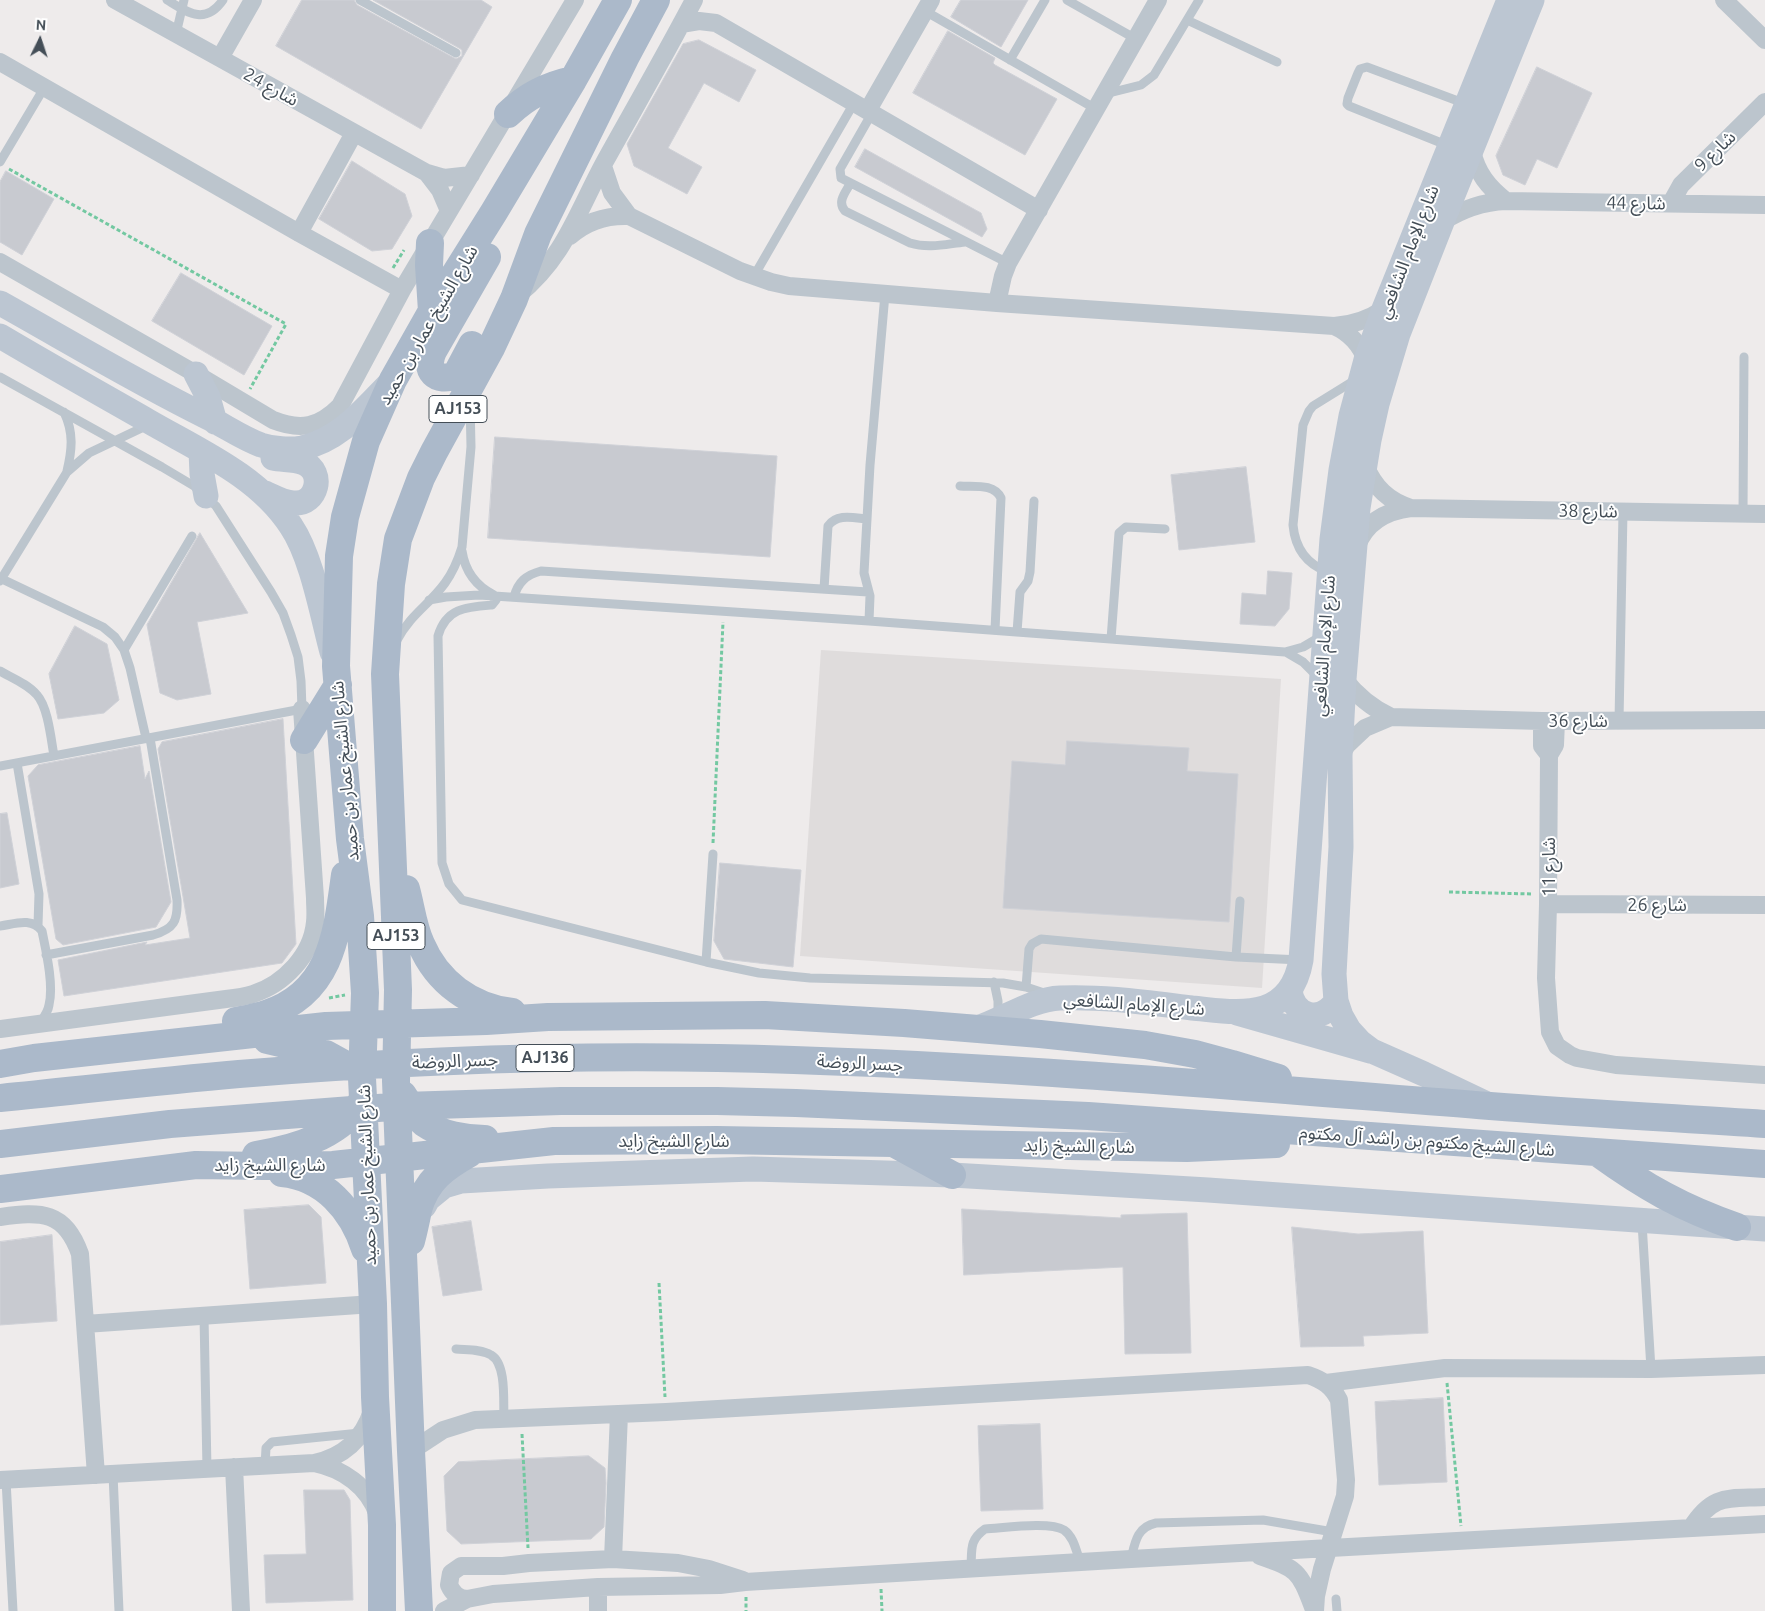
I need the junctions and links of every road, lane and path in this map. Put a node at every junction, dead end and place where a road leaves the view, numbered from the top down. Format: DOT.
graph roads {
  1 [pos="115,0"];
  2 [pos="167,0"];
  3 [pos="223,0"];
  4 [pos="253,0"];
  5 [pos="360,0"];
  6 [pos="574,0"];
  7 [pos="618,0"];
  8 [pos="656,0"];
  9 [pos="694,0"];
  10 [pos="704,0"];
  11 [pos="1045,0"];
  12 [pos="1067,0"];
  13 [pos="1158,0"];
  14 [pos="1199,0"];
  15 [pos="1509,0"];
  16 [pos="1532,0"];
  17 [pos="1724,0"];
  18 [pos="183,4"];
  19 [pos="928,5"];
  20 [pos="1187,20"];
  21 [pos="716,23"];
  22 [pos="681,24"];
  23 [pos="176,34"];
  24 [pos="1136,39"];
  25 [pos="1765,40"];
  26 [pos="456,53"];
  27 [pos="220,58"];
  28 [pos="1010,60"];
  29 [pos="0,62"];
  30 [pos="1278,62"];
  31 [pos="572,80"];
  32 [pos="44,88"];
  33 [pos="1105,94"];
  34 [pos="1765,102"];
  35 [pos="1467,104"];
  36 [pos="865,109"];
  37 [pos="1096,109"];
  38 [pos="508,114"];
  39 [pos="354,133"];
  40 [pos="1461,148"];
  41 [pos="0,162"];
  42 [pos="603,166"];
  43 [pos="9,168"];
  44 [pos="427,173"];
  45 [pos="471,175"];
  46 [pos="850,184"];
  47 [pos="1506,201"];
  48 [pos="1671,203"];
  49 [pos="1765,205"];
  50 [pos="449,210"];
  51 [pos="1039,210"];
  52 [pos="494,212"];
  53 [pos="629,216"];
  54 [pos="1442,222"];
  55 [pos="299,233"];
  56 [pos="538,234"];
  57 [pos="966,242"];
  58 [pos="430,243"];
  59 [pos="563,244"];
  60 [pos="0,262"];
  61 [pos="1008,263"];
  62 [pos="754,276"];
  63 [pos="402,290"];
  64 [pos="885,294"];
  65 [pos="514,299"];
  66 [pos="0,302"];
  67 [pos="996,303"];
  68 [pos="1384,309"];
  69 [pos="432,311"];
  70 [pos="1334,326"];
  71 [pos="0,336"];
  72 [pos="1744,357"];
  73 [pos="1364,368"];
  74 [pos="196,374"];
  75 [pos="0,377"];
  76 [pos="393,380"];
  77 [pos="469,389"];
  78 [pos="171,400"];
  79 [pos="244,402"];
  80 [pos="64,412"];
  81 [pos="215,422"];
  82 [pos="152,423"];
  83 [pos="115,440"];
  84 [pos="201,451"];
  85 [pos="1365,465"];
  86 [pos="67,472"];
  87 [pos="960,486"];
  88 [pos="260,491"];
  89 [pos="206,496"];
  90 [pos="1034,501"];
  91 [pos="1411,508"];
  92 [pos="1623,512"];
  93 [pos="1743,514"];
  94 [pos="1765,514"];
  95 [pos="867,519"];
  96 [pos="1166,529"];
  97 [pos="192,536"];
  98 [pos="462,547"];
  99 [pos="1354,552"];
  100 [pos="1329,573"];
  101 [pos="0,579"];
  102 [pos="824,589"];
  103 [pos="868,592"];
  104 [pos="496,596"];
  105 [pos="514,597"];
  106 [pos="429,600"];
  107 [pos="724,611"];
  108 [pos="869,621"];
  109 [pos="995,630"];
  110 [pos="1016,632"];
  111 [pos="1325,633"];
  112 [pos="1112,639"];
  113 [pos="124,650"];
  114 [pos="1285,652"];
  115 [pos="0,671"];
  116 [pos="385,674"];
  117 [pos="337,676"];
  118 [pos="1333,681"];
  119 [pos="302,709"];
  120 [pos="1391,717"];
  121 [pos="1765,720"];
  122 [pos="1549,721"];
  123 [pos="1619,721"];
  124 [pos="148,738"];
  125 [pos="304,740"];
  126 [pos="54,756"];
  127 [pos="1340,756"];
  128 [pos="17,763"];
  129 [pos="0,766"];
  130 [pos="350,839"];
  131 [pos="392,849"];
  132 [pos="713,854"];
  133 [pos="1449,892"];
  134 [pos="1548,899"];
  135 [pos="1240,901"];
  136 [pos="1765,905"];
  137 [pos="38,925"];
  138 [pos="0,926"];
  139 [pos="46,955"];
  140 [pos="1236,957"];
  141 [pos="1301,960"];
  142 [pos="706,962"];
  143 [pos="994,982"];
  144 [pos="1026,987"];
  145 [pos="1290,991"];
  146 [pos="1058,998"];
  147 [pos="1336,1001"];
  148 [pos="1232,1012"];
  149 [pos="548,1017"];
  150 [pos="486,1021"];
  151 [pos="40,1022"];
  152 [pos="986,1025"];
  153 [pos="0,1029"];
  154 [pos="383,1034"];
  155 [pos="236,1037"];
  156 [pos="426,1040"];
  157 [pos="140,1046"];
  158 [pos="1372,1052"];
  159 [pos="326,1054"];
  160 [pos="0,1064"];
  161 [pos="1765,1075"];
  162 [pos="365,1087"];
  163 [pos="400,1088"];
  164 [pos="1314,1091"];
  165 [pos="0,1098"];
  166 [pos="1492,1106"];
  167 [pos="1765,1124"];
  168 [pos="397,1127"];
  169 [pos="330,1131"];
  170 [pos="1350,1136"];
  171 [pos="554,1141"];
  172 [pos="0,1144"];
  173 [pos="893,1144"];
  174 [pos="477,1149"];
  175 [pos="1598,1153"];
  176 [pos="398,1158"];
  177 [pos="366,1160"];
  178 [pos="1765,1164"];
  179 [pos="196,1165"];
  180 [pos="128,1174"];
  181 [pos="952,1175"];
  182 [pos="0,1189"];
  183 [pos="0,1217"];
  184 [pos="1642,1220"];
  185 [pos="1737,1227"];
  186 [pos="414,1229"];
  187 [pos="1765,1229"];
  188 [pos="404,1261"];
  189 [pos="370,1265"];
  190 [pos="659,1283"];
  191 [pos="373,1304"];
  192 [pos="204,1316"];
  193 [pos="85,1324"];
  194 [pos="456,1349"];
  195 [pos="1765,1365"];
  196 [pos="1445,1368"];
  197 [pos="1651,1369"];
  198 [pos="1326,1383"];
  199 [pos="374,1397"];
  200 [pos="666,1412"];
  201 [pos="619,1414"];
  202 [pos="513,1419"];
  203 [pos="363,1432"];
  204 [pos="411,1451"];
  205 [pos="314,1463"];
  206 [pos="265,1466"];
  207 [pos="234,1467"];
  208 [pos="207,1469"];
  209 [pos="104,1474"];
  210 [pos="3,1480"];
  211 [pos="1765,1497"];
  212 [pos="1765,1524"];
  213 [pos="382,1525"];
  214 [pos="1690,1528"];
  215 [pos="1330,1540"];
  216 [pos="1463,1541"];
  217 [pos="1250,1552"];
  218 [pos="1131,1558"];
  219 [pos="613,1559"];
  220 [pos="1080,1562"];
  221 [pos="529,1564"];
  222 [pos="971,1568"];
  223 [pos="745,1582"];
  224 [pos="598,1588"];
  225 [pos="467,1599"];
  226 [pos="1336,1599"];
  227 [pos="13,1611"];
  228 [pos="119,1611"];
  229 [pos="241,1611"];
  230 [pos="382,1611"];
  231 [pos="419,1611"];
  232 [pos="444,1611"];
  233 [pos="598,1611"];
  234 [pos="1314,1611"];
  235 [pos="1337,1611"];
  1 -- 23 [label="street, شارع 24"];
  2 -- 18 [label="lane"];
  3 -- 18 [label="lane"];
  4 -- 27 [label="street"];
  5 -- 26 [label="lane"];
  6 -- 38 [label="street"];
  7 -- 31 [label="main road, شارع الشيخ عمار بن حميد / AJ153"];
  8 -- 56 [label="main road, شارع الشيخ عمار بن حميد / AJ153"];
  9 -- 22 [label="street"];
  10 -- 21 [label="street"];
  11 -- 28 [label="lane"];
  12 -- 24 [label="lane"];
  13 -- 24 [label="street"];
  14 -- 20 [label="lane"];
  15 -- 35 [label="street, شارع الإمام الشافعي"];
  16 -- 40 [label="street, شارع الإمام الشافعي"];
  17 -- 25 [label="street"];
  18 -- 23 [label="lane"];
  19 -- 28 [label="lane"];
  19 -- 36 [label="street"];
  20 -- 30 [label="lane"];
  20 -- 33 [label="lane"];
  21 -- 22 [label="street"];
  21 -- 36 [label="street"];
  22 -- 42 [label="street"];
  23 -- 27 [label="street, شارع 24"];
  24 -- 33 [label="street"];
  27 -- 39 [label="street, شارع 24"];
  28 -- 37 [label="lane"];
  29 -- 32 [label="street"];
  31 -- 38 [label="main road"];
  31 -- 52 [label="main road, شارع الشيخ عمار بن حميد / AJ153"];
  32 -- 41 [label="lane"];
  32 -- 55 [label="street"];
  33 -- 37 [label="street"];
  34 -- 48 [label="street, شارع 9"];
  35 -- 40 [label="street, شارع الإمام الشافعي"];
  35 -- 40 [label="lane"];
  36 -- 46 [label="lane"];
  36 -- 51 [label="street"];
  36 -- 62 [label="lane"];
  37 -- 51 [label="street"];
  38 -- 45 [label="street"];
  39 -- 44 [label="street, شارع 24"];
  39 -- 55 [label="street"];
  40 -- 47 [label="street"];
  40 -- 54 [label="street, شارع الإمام الشافعي"];
  40 -- 68 [label="street, شارع الإمام الشافعي"];
  42 -- 53 [label="street"];
  42 -- 59 [label="street"];
  43 -- 79 [label="path"];
  44 -- 45 [label="street, شارع 24"];
  44 -- 50 [label="street, شارع 24"];
  45 -- 50 [label="street"];
  46 -- 57 [label="lane"];
  46 -- 57 [label="lane"];
  47 -- 48 [label="street, شارع 44"];
  47 -- 54 [label="street, شارع 44"];
  48 -- 49 [label="street, شارع 44"];
  50 -- 58 [label="street"];
  51 -- 61 [label="street"];
  52 -- 56 [label="main road"];
  52 -- 69 [label="main road, شارع الشيخ عمار بن حميد / AJ153"];
  53 -- 59 [label="street"];
  53 -- 62 [label="street"];
  54 -- 85 [label="street, شارع الإمام الشافعي"];
  55 -- 63 [label="street"];
  56 -- 65 [label="main road, شارع الشيخ عمار بن حميد / AJ153"];
  57 -- 61 [label="lane"];
  58 -- 63 [label="street"];
  58 -- 69 [label="main road"];
  59 -- 65 [label="street"];
  60 -- 74 [label="street"];
  61 -- 67 [label="street"];
  62 -- 64 [label="street"];
  63 -- 79 [label="street"];
  64 -- 67 [label="street"];
  64 -- 95 [label="lane"];
  65 -- 77 [label="main road, شارع الشيخ عمار بن حميد / AJ153"];
  66 -- 78 [label="street"];
  67 -- 70 [label="street"];
  68 -- 70 [label="street"];
  68 -- 73 [label="street, شارع الإمام الشافعي"];
  69 -- 76 [label="main road, شارع الشيخ عمار بن حميد / AJ153"];
  70 -- 73 [label="street"];
  71 -- 82 [label="street"];
  72 -- 93 [label="lane"];
  73 -- 100 [label="street, شارع الإمام الشافعي"];
  73 -- 100 [label="lane"];
  74 -- 79 [label="street"];
  74 -- 81 [label="street"];
  75 -- 80 [label="lane"];
  76 -- 81 [label="street"];
  76 -- 117 [label="main road, شارع الشيخ عمار بن حميد / AJ153"];
  77 -- 98 [label="lane"];
  77 -- 116 [label="main road, شارع الشيخ عمار بن حميد / AJ153"];
  78 -- 81 [label="street"];
  78 -- 88 [label="street"];
  80 -- 83 [label="lane"];
  80 -- 86 [label="lane"];
  82 -- 83 [label="lane"];
  82 -- 84 [label="street"];
  83 -- 86 [label="lane"];
  83 -- 89 [label="lane"];
  84 -- 88 [label="street"];
  84 -- 89 [label="street"];
  85 -- 91 [label="street, شارع 38"];
  85 -- 99 [label="street, شارع الإمام الشافعي"];
  86 -- 101 [label="lane"];
  87 -- 109 [label="lane"];
  88 -- 117 [label="street"];
  89 -- 119 [label="lane"];
  90 -- 110 [label="lane"];
  91 -- 92 [label="street, شارع 38"];
  91 -- 99 [label="street, شارع 38"];
  92 -- 93 [label="street, شارع 38"];
  92 -- 123 [label="lane"];
  93 -- 94 [label="street, شارع 38"];
  95 -- 102 [label="lane"];
  95 -- 103 [label="lane"];
  96 -- 112 [label="lane"];
  97 -- 113 [label="lane"];
  98 -- 104 [label="lane"];
  98 -- 106 [label="lane"];
  99 -- 118 [label="street, شارع الإمام الشافعي"];
  100 -- 111 [label="street, شارع الإمام الشافعي"];
  101 -- 113 [label="lane"];
  102 -- 103 [label="lane"];
  102 -- 105 [label="lane"];
  103 -- 108 [label="lane"];
  104 -- 105 [label="lane"];
  104 -- 106 [label="lane"];
  104 -- 142 [label="lane"];
  105 -- 107 [label="lane"];
  106 -- 116 [label="lane"];
  107 -- 108 [label="lane"];
  107 -- 132 [label="path"];
  108 -- 109 [label="lane"];
  109 -- 110 [label="lane"];
  110 -- 112 [label="lane"];
  111 -- 114 [label="lane"];
  111 -- 118 [label="street, شارع الإمام الشافعي"];
  112 -- 114 [label="lane"];
  113 -- 124 [label="lane"];
  114 -- 118 [label="lane"];
  115 -- 126 [label="lane"];
  116 -- 131 [label="main road, شارع الشيخ عمار بن حميد / AJ153"];
  117 -- 125 [label="main road"];
  117 -- 130 [label="main road, شارع الشيخ عمار بن حميد / AJ153"];
  118 -- 120 [label="street, شارع 36"];
  118 -- 127 [label="street, شارع الإمام الشافعي"];
  118 -- 141 [label="street, شارع الإمام الشافعي"];
  119 -- 124 [label="lane"];
  119 -- 125 [label="street"];
  120 -- 122 [label="street, شارع 36"];
  120 -- 127 [label="street, شارع 36"];
  121 -- 123 [label="street, شارع 36"];
  122 -- 123 [label="street, شارع 36"];
  122 -- 134 [label="street, شارع 11"];
  124 -- 126 [label="lane"];
  124 -- 139 [label="lane"];
  125 -- 151 [label="street"];
  126 -- 128 [label="lane"];
  127 -- 147 [label="street, شارع الإمام الشافعي"];
  128 -- 129 [label="lane"];
  128 -- 137 [label="lane"];
  130 -- 154 [label="main road, شارع الشيخ عمار بن حميد / AJ153"];
  130 -- 157 [label="main road"];
  131 -- 149 [label="main road"];
  131 -- 154 [label="main road, شارع الشيخ عمار بن حميد / AJ153"];
  132 -- 142 [label="lane"];
  133 -- 134 [label="path"];
  134 -- 136 [label="street, شارع 26"];
  134 -- 161 [label="street, شارع 11"];
  135 -- 140 [label="lane"];
  137 -- 138 [label="lane"];
  137 -- 139 [label="lane"];
  139 -- 151 [label="lane"];
  140 -- 141 [label="lane"];
  140 -- 144 [label="lane"];
  141 -- 145 [label="street, شارع الإمام الشافعي"];
  142 -- 143 [label="lane"];
  143 -- 144 [label="lane"];
  143 -- 152 [label="lane"];
  144 -- 146 [label="lane"];
  145 -- 147 [label="street"];
  145 -- 148 [label="street, شارع الإمام الشافعي"];
  146 -- 148 [label="street, شارع الإمام الشافعي"];
  146 -- 152 [label="street, شارع الإمام الشافعي"];
  147 -- 158 [label="street, شارع الإمام الشافعي"];
  148 -- 158 [label="street"];
  149 -- 150 [label="main road"];
  149 -- 152 [label="main road"];
  150 -- 154 [label="main road"];
  150 -- 156 [label="main road"];
  151 -- 153 [label="street"];
  152 -- 164 [label="main road"];
  154 -- 155 [label="main road"];
  154 -- 156 [label="main road"];
  154 -- 162 [label="main road, شارع الشيخ عمار بن حميد"];
  154 -- 162 [label="main road"];
  154 -- 163 [label="main road, شارع الشيخ عمار بن حميد"];
  155 -- 157 [label="main road"];
  155 -- 159 [label="main road"];
  156 -- 163 [label="main road"];
  157 -- 160 [label="main road"];
  158 -- 166 [label="street, شارع الإمام الشافعي"];
  159 -- 162 [label="main road"];
  159 -- 169 [label="main road"];
  162 -- 168 [label="main road"];
  162 -- 169 [label="main road"];
  162 -- 177 [label="main road, شارع الشيخ عمار بن حميد"];
  163 -- 168 [label="main road, شارع الشيخ عمار بن حميد"];
  163 -- 171 [label="main road"];
  164 -- 165 [label="main road, جسر الروضة / AJ136"];
  164 -- 166 [label="main road"];
  166 -- 167 [label="main road"];
  168 -- 176 [label="main road, شارع الشيخ عمار بن حميد"];
  169 -- 179 [label="main road"];
  170 -- 172 [label="main road, شارع الشيخ مكتوم بن راشد آل مكتوم"];
  170 -- 173 [label="main road, شارع الشيخ زايد"];
  170 -- 175 [label="main road, شارع الشيخ مكتوم بن راشد آل مكتوم"];
  171 -- 173 [label="main road, شارع الشيخ زايد"];
  171 -- 174 [label="main road, شارع الشيخ زايد"];
  173 -- 181 [label="main road"];
  174 -- 176 [label="main road, شارع الشيخ زايد"];
  174 -- 186 [label="main road"];
  175 -- 178 [label="main road, شارع الشيخ مكتوم بن راشد آل مكتوم"];
  175 -- 185 [label="main road"];
  176 -- 177 [label="main road, شارع الشيخ زايد"];
  176 -- 188 [label="main road, شارع الشيخ عمار بن حميد"];
  177 -- 179 [label="main road, شارع الشيخ زايد"];
  177 -- 189 [label="main road, شارع الشيخ عمار بن حميد"];
  179 -- 180 [label="main road, شارع الشيخ زايد"];
  180 -- 182 [label="main road, شارع الشيخ زايد"];
  180 -- 189 [label="main road"];
  181 -- 184 [label="street"];
  181 -- 186 [label="street"];
  183 -- 193 [label="street"];
  184 -- 185 [label="street"];
  184 -- 197 [label="lane"];
  185 -- 187 [label="street"];
  186 -- 188 [label="main road"];
  188 -- 204 [label="main road, شارع الشيخ عمار بن حميد"];
  189 -- 191 [label="main road, شارع الشيخ عمار بن حميد"];
  190 -- 200 [label="path"];
  191 -- 192 [label="street"];
  191 -- 199 [label="main road, شارع الشيخ عمار بن حميد"];
  192 -- 193 [label="street"];
  192 -- 208 [label="lane"];
  193 -- 209 [label="street"];
  194 -- 202 [label="lane"];
  195 -- 197 [label="street"];
  196 -- 197 [label="street"];
  196 -- 198 [label="street"];
  196 -- 216 [label="path"];
  198 -- 200 [label="street"];
  198 -- 215 [label="street"];
  199 -- 203 [label="street"];
  199 -- 213 [label="main road, شارع الشيخ عمار بن حميد"];
  200 -- 201 [label="street"];
  201 -- 202 [label="street"];
  201 -- 219 [label="street"];
  202 -- 204 [label="street"];
  202 -- 221 [label="path"];
  203 -- 205 [label="street"];
  203 -- 206 [label="lane"];
  204 -- 231 [label="main road, شارع الشيخ عمار بن حميد"];
  205 -- 206 [label="street"];
  205 -- 213 [label="street"];
  206 -- 207 [label="street"];
  207 -- 208 [label="street"];
  207 -- 229 [label="street"];
  208 -- 209 [label="street"];
  209 -- 210 [label="street"];
  209 -- 228 [label="lane"];
  210 -- 227 [label="lane"];
  211 -- 214 [label="street"];
  212 -- 214 [label="street"];
  213 -- 230 [label="main road, شارع الشيخ عمار بن حميد"];
  214 -- 216 [label="street"];
  215 -- 216 [label="street"];
  215 -- 217 [label="street"];
  215 -- 218 [label="lane"];
  215 -- 234 [label="street"];
  217 -- 218 [label="street"];
  217 -- 234 [label="street"];
  218 -- 220 [label="street"];
  219 -- 221 [label="street"];
  219 -- 223 [label="street"];
  220 -- 222 [label="street"];
  220 -- 222 [label="lane"];
  221 -- 225 [label="street"];
  222 -- 223 [label="street"];
  223 -- 224 [label="street"];
  224 -- 225 [label="street"];
  224 -- 233 [label="street"];
  225 -- 232 [label="street"];
  226 -- 235 [label="lane"];
}
